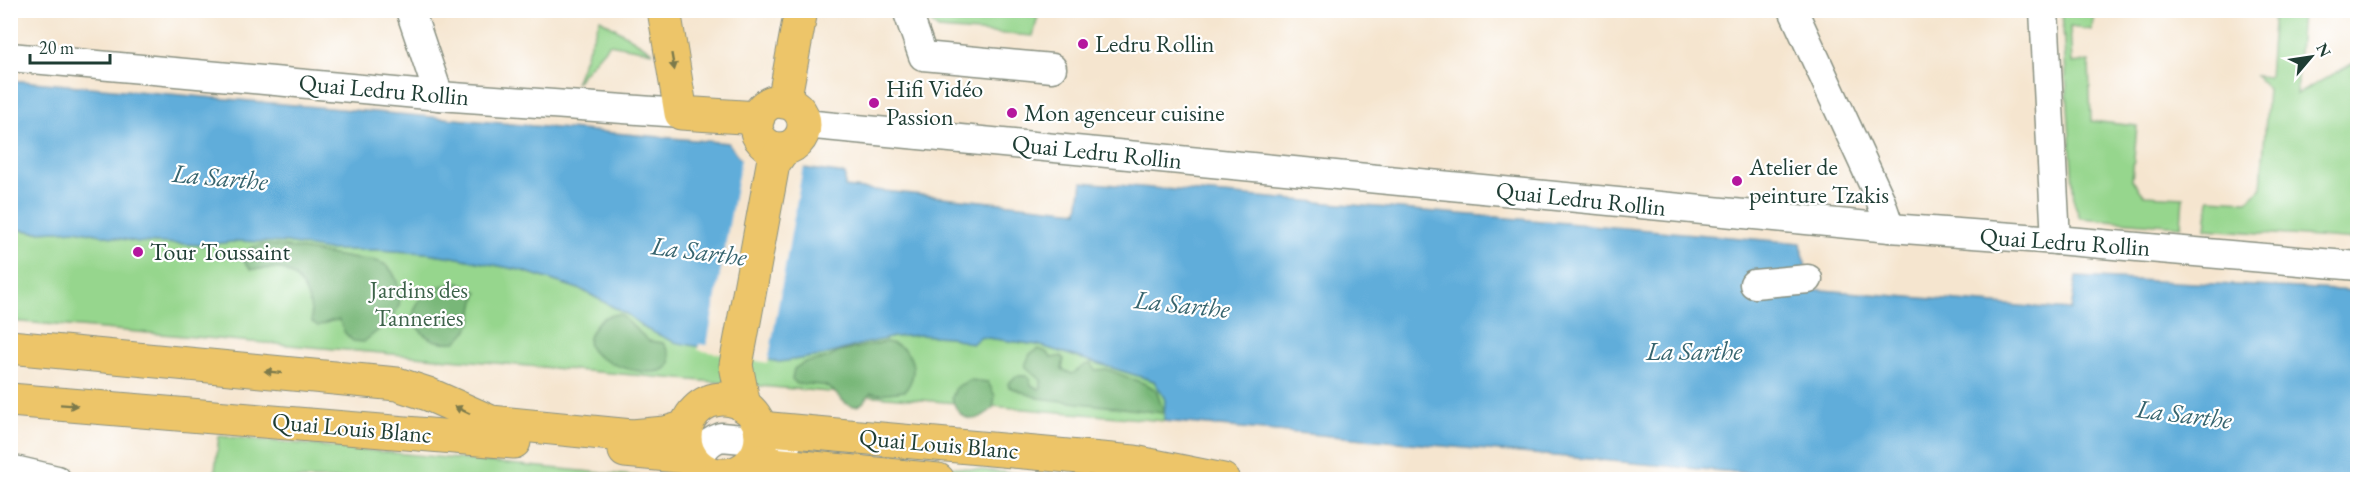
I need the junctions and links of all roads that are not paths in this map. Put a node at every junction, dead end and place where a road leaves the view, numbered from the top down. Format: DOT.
graph roads {
  1 [pos="410,10"];
  2 [pos="664,10"];
  3 [pos="801,10"];
  4 [pos="907,10"];
  5 [pos="1793,10"];
  6 [pos="2044,10"];
  7 [pos="10,57"];
  8 [pos="1052,68"];
  9 [pos="439,96"];
  10 [pos="681,113"];
  11 [pos="778,134"];
  12 [pos="1890,228"];
  13 [pos="2056,240"];
  14 [pos="2358,266"];
  15 [pos="1808,279"];
  16 [pos="1754,284"];
  17 [pos="10,346"];
  18 [pos="12,403"];
  19 [pos="719,432"];
  20 [pos="10,469"];
  21 [pos="57,480"];
  22 [pos="938,480"];
  23 [pos="1174,480"];
  24 [pos="1223,480"];
  1 -- 9 [label="street"];
  2 -- 10 [label="main road, one-way"];
  3 -- 11 [label="main road"];
  4 -- 8 [label="street"];
  5 -- 12 [label="street"];
  6 -- 13 [label="street"];
  7 -- 9 [label="street, Quai Ledru Rollin"];
  9 -- 10 [label="street, Quai Ledru Rollin"];
  10 -- 11 [label="main road, Quai Ledru Rollin"];
  11 -- 12 [label="street, Quai Ledru Rollin"];
  11 -- 19 [label="main road"];
  12 -- 13 [label="street, Quai Ledru Rollin"];
  13 -- 14 [label="street, Quai Ledru Rollin"];
  15 -- 16 [label="street"];
  19 -- 17 [label="main road, Quai Louis Blanc, one-way"];
  18 -- 19 [label="main road, Quai Louis Blanc, one-way"];
  19 -- 22 [label="main road, Quai Louis Blanc"];
  19 -- 23 [label="street, Quai Louis Blanc"];
  19 -- 24 [label="main road, Quai Louis Blanc"];
  20 -- 21 [label="street"];
}
